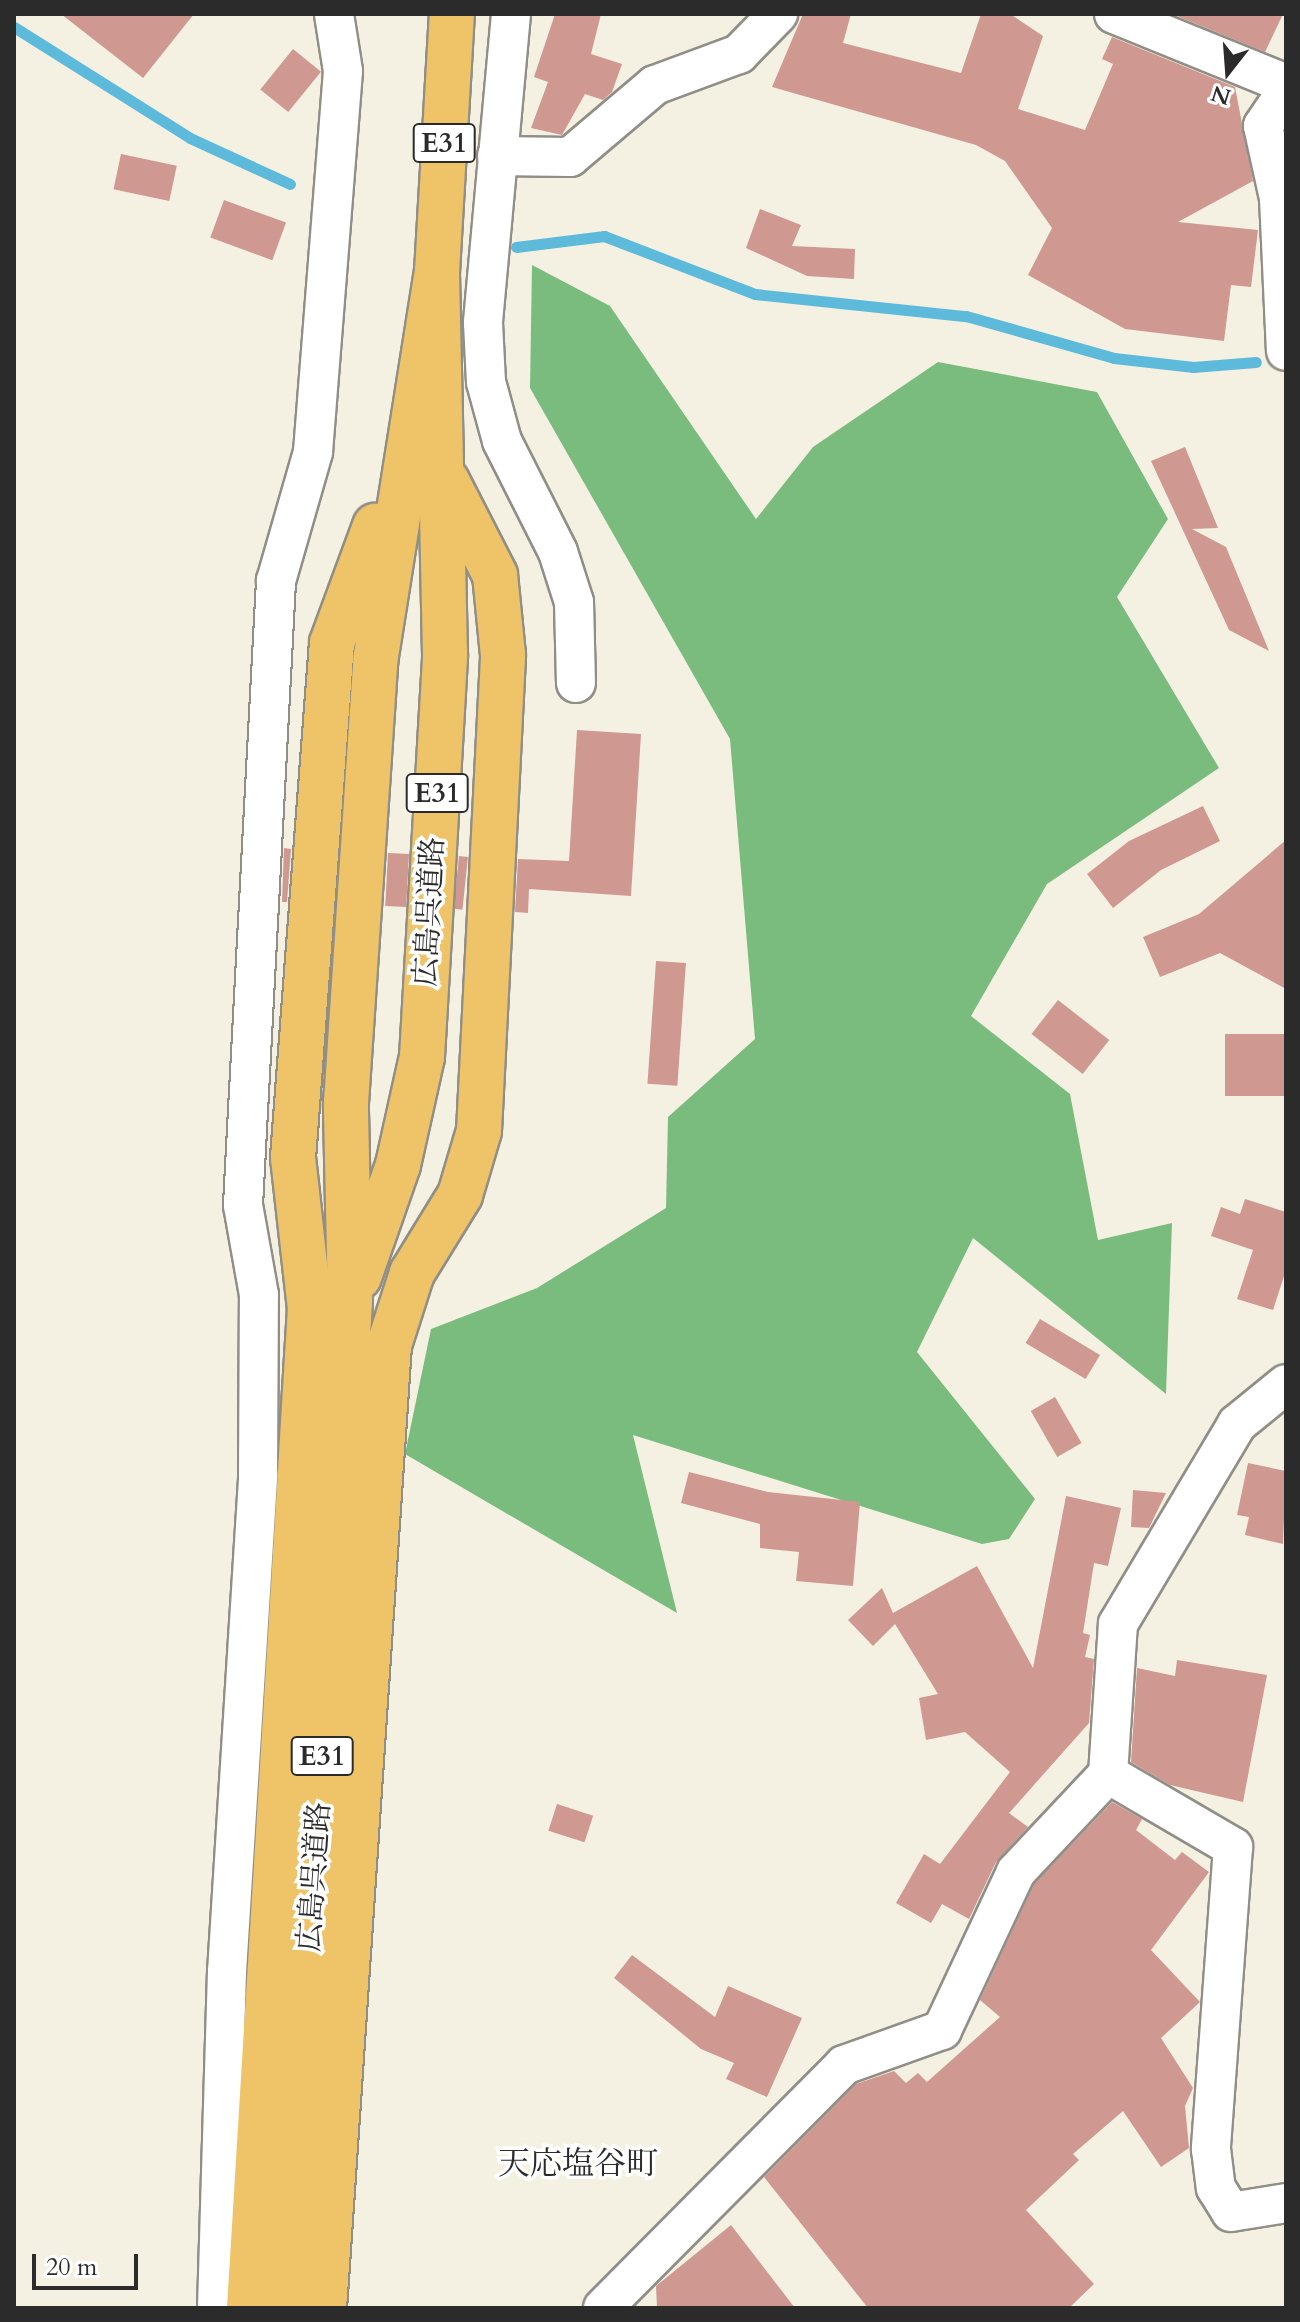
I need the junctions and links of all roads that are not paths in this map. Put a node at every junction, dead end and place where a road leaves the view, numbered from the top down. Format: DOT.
graph roads {
  1 [pos="334,14"];
  2 [pos="452,14"];
  3 [pos="511,14"];
  4 [pos="778,14"];
  5 [pos="1114,14"];
  6 [pos="1286,84"];
  7 [pos="1286,92"];
  8 [pos="497,156"];
  9 [pos="437,272"];
  10 [pos="1286,351"];
  11 [pos="403,449"];
  12 [pos="447,481"];
  13 [pos="576,683"];
  14 [pos="350,1302"];
  15 [pos="1286,1384"];
  16 [pos="1108,1774"];
  17 [pos="1286,2203"];
  18 [pos="293,2209"];
  19 [pos="217,2308"];
  20 [pos="249,2308"];
  21 [pos="289,2308"];
  22 [pos="324,2308"];
  23 [pos="603,2308"];
  1 -- 19 [label="street"];
  2 -- 9 [label="highway, 広島呉道路 / E31"];
  3 -- 8 [label="street"];
  4 -- 8 [label="street"];
  5 -- 6 [label="street"];
  7 -- 10 [label="street"];
  8 -- 13 [label="street"];
  9 -- 11 [label="highway, 広島呉道路 / E31"];
  9 -- 12 [label="highway, 広島呉道路 / E31"];
  11 -- 14 [label="highway, 広島呉道路 / E31"];
  11 -- 18 [label="highway"];
  12 -- 14 [label="highway, 広島呉道路 / E31"];
  12 -- 18 [label="highway"];
  14 -- 18 [label="highway, 広島呉道路 / E31"];
  15 -- 16 [label="street"];
  16 -- 17 [label="street"];
  16 -- 23 [label="street"];
  18 -- 20 [label="highway"];
  18 -- 21 [label="highway, 広島呉道路 / E31"];
  18 -- 22 [label="highway"];
}
